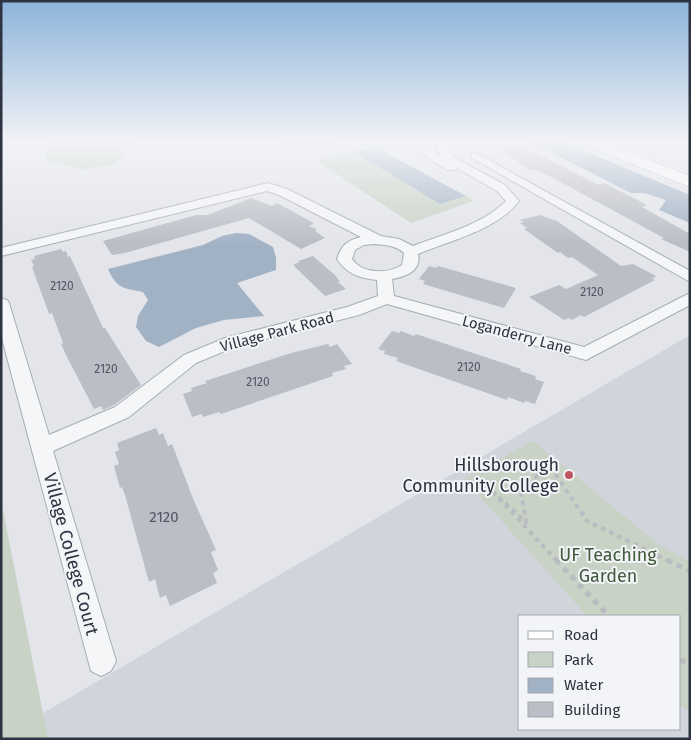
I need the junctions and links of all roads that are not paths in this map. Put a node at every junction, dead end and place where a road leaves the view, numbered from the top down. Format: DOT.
graph roads {
  1 [pos="464,176"];
  2 [pos="511,176"];
  3 [pos="674,176"];
  4 [pos="522,182"];
  5 [pos="690,182"];
  6 [pos="504,192"];
  7 [pos="378,240"];
  8 [pos="1,252"];
  9 [pos="410,252"];
  10 [pos="384,275"];
  11 [pos="690,277"];
  12 [pos="690,298"];
  13 [pos="386,300"];
  14 [pos="1,302"];
  15 [pos="42,446"];
  16 [pos="100,661"];
  1 -- 6 [label="street"];
  2 -- 4 [label="street"];
  3 -- 5 [label="main road"];
  4 -- 6 [label="street"];
  4 -- 11 [label="street"];
  6 -- 9 [label="street"];
  7 -- 8 [label="street"];
  7 -- 9 [label="street"];
  7 -- 10 [label="street"];
  9 -- 10 [label="street"];
  10 -- 13 [label="street"];
  12 -- 13 [label="street, Loganderry Lane"];
  13 -- 15 [label="street, Village Park Road"];
  14 -- 15 [label="street"];
  15 -- 16 [label="street, Village College Court"];
}
